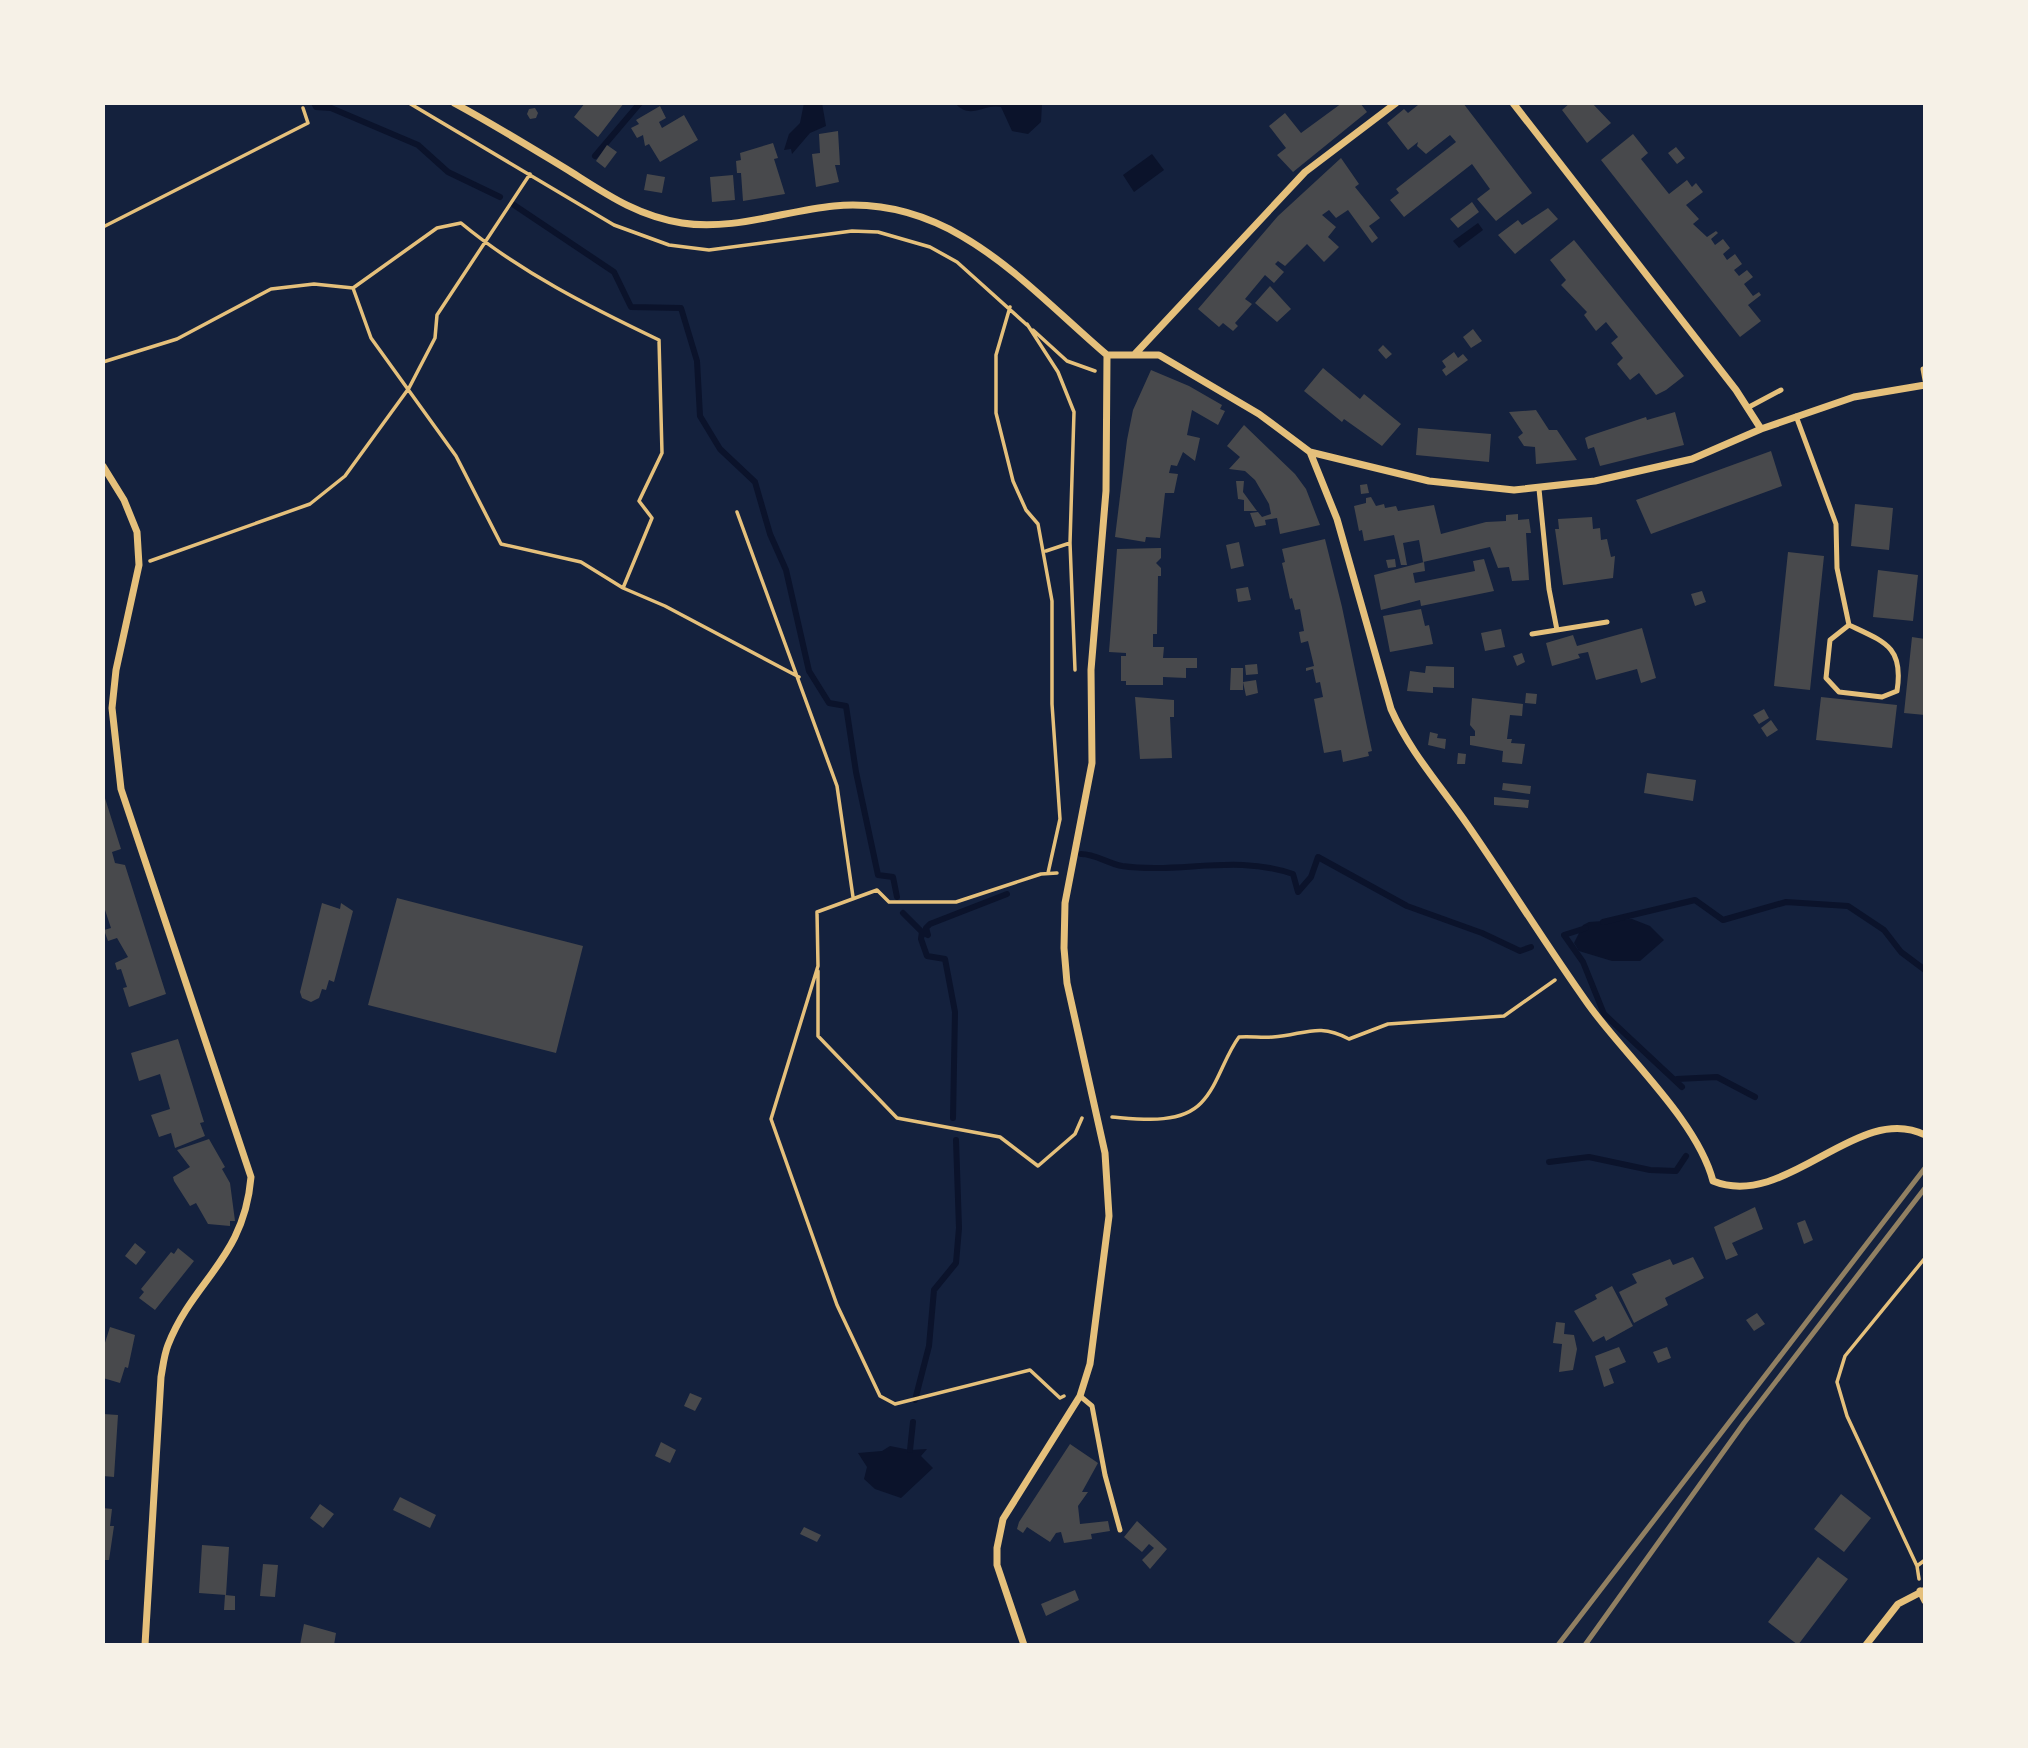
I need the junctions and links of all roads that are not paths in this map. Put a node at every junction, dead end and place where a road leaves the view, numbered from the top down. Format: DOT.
graph roads {
  1 [pos="454,103"];
  2 [pos="1396,103"];
  3 [pos="1513,103"];
  4 [pos="1135,354"];
  5 [pos="1107,355"];
  6 [pos="1923,369"];
  7 [pos="1925,383"];
  8 [pos="1781,390"];
  9 [pos="1749,407"];
  10 [pos="1796,416"];
  11 [pos="1761,429"];
  12 [pos="1310,452"];
  13 [pos="103,466"];
  14 [pos="1539,489"];
  15 [pos="1607,622"];
  16 [pos="1849,625"];
  17 [pos="1557,630"];
  18 [pos="1532,634"];
  19 [pos="1925,1135"];
  20 [pos="1080,1396"];
  21 [pos="1120,1530"];
  22 [pos="1922,1591"];
  23 [pos="1925,1601"];
  24 [pos="145,1645"];
  25 [pos="1024,1645"];
  26 [pos="1866,1645"];
  1 -- 5 [label="street"];
  2 -- 4 [label="street"];
  3 -- 9 [label="street"];
  4 -- 5 [label="street"];
  4 -- 12 [label="street"];
  5 -- 20 [label="street"];
  6 -- 7 [label="lane"];
  7 -- 10 [label="street"];
  8 -- 9 [label="lane"];
  9 -- 11 [label="street"];
  10 -- 11 [label="street"];
  10 -- 16 [label="lane"];
  11 -- 14 [label="street"];
  12 -- 14 [label="street"];
  12 -- 19 [label="street"];
  13 -- 24 [label="street"];
  14 -- 17 [label="lane"];
  15 -- 17 [label="lane"];
  16 -- 16 [label="lane"];
  17 -- 18 [label="lane"];
  20 -- 21 [label="lane"];
  20 -- 25 [label="street"];
  22 -- 23 [label="street"];
  22 -- 26 [label="street"];
}
